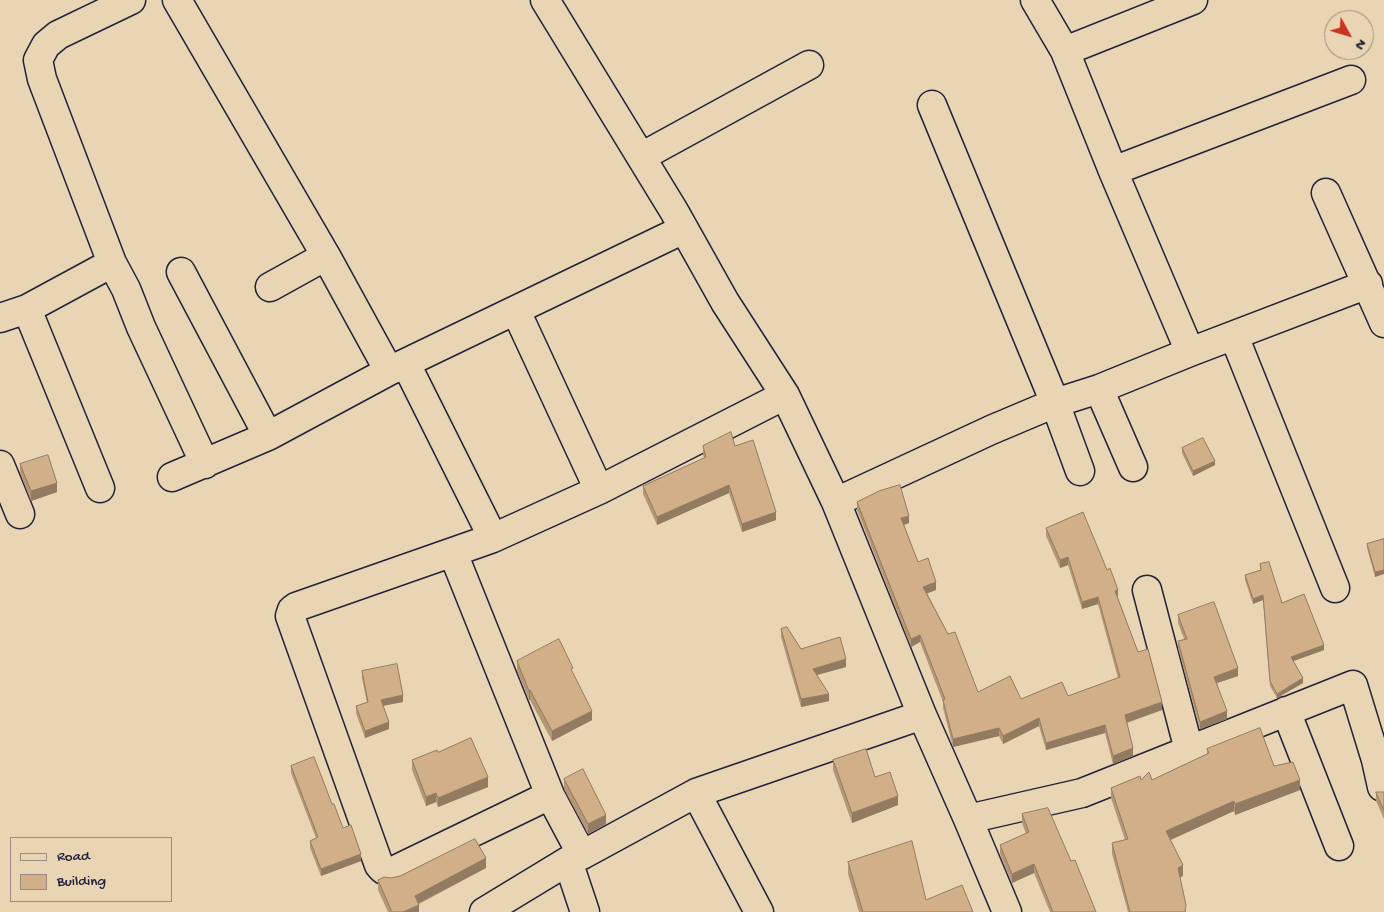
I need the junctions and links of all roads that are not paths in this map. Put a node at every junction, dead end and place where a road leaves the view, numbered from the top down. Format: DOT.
graph roads {
  1 [pos="131,0"];
  2 [pos="177,0"];
  3 [pos="544,0"];
  4 [pos="1035,0"];
  5 [pos="1193,0"];
  6 [pos="1064,51"];
  7 [pos="809,65"];
  8 [pos="1351,80"];
  9 [pos="932,105"];
  10 [pos="641,157"];
  11 [pos="1113,172"];
  12 [pos="1326,193"];
  13 [pos="684,230"];
  14 [pos="326,256"];
  15 [pos="112,263"];
  16 [pos="181,272"];
  17 [pos="1368,284"];
  18 [pos="270,287"];
  19 [pos="27,308"];
  20 [pos="516,311"];
  21 [pos="0,318"];
  22 [pos="1384,323"];
  23 [pos="1234,336"];
  24 [pos="1190,352"];
  25 [pos="397,368"];
  26 [pos="1099,389"];
  27 [pos="785,395"];
  28 [pos="1055,403"];
  29 [pos="268,436"];
  30 [pos="205,464"];
  31 [pos="0,466"];
  32 [pos="1132,467"];
  33 [pos="1080,471"];
  34 [pos="172,477"];
  35 [pos="100,488"];
  36 [pos="599,490"];
  37 [pos="836,502"];
  38 [pos="20,514"];
  39 [pos="493,538"];
  40 [pos="453,553"];
  41 [pos="1335,588"];
  42 [pos="1147,590"];
  43 [pos="1286,711"];
  44 [pos="922,715"];
  45 [pos="1189,750"];
  46 [pos="1380,759"];
  47 [pos="1382,787"];
  48 [pos="696,793"];
  49 [pos="550,795"];
  50 [pos="968,819"];
  51 [pos="1339,846"];
  52 [pos="575,858"];
  53 [pos="484,912"];
  54 [pos="585,912"];
  55 [pos="760,912"];
  56 [pos="1007,912"];
  1 -- 15 [label="street"];
  2 -- 14 [label="street"];
  3 -- 10 [label="street"];
  4 -- 6 [label="street"];
  5 -- 6 [label="street"];
  6 -- 11 [label="street"];
  7 -- 10 [label="street"];
  8 -- 11 [label="street"];
  9 -- 28 [label="street"];
  10 -- 13 [label="street"];
  11 -- 24 [label="street"];
  12 -- 17 [label="street"];
  13 -- 20 [label="street"];
  13 -- 27 [label="street"];
  14 -- 18 [label="street"];
  14 -- 25 [label="street"];
  15 -- 19 [label="street"];
  15 -- 30 [label="street"];
  16 -- 29 [label="street"];
  17 -- 22 [label="street"];
  17 -- 23 [label="street"];
  19 -- 21 [label="street"];
  19 -- 35 [label="street"];
  20 -- 25 [label="street"];
  20 -- 36 [label="street"];
  23 -- 24 [label="street"];
  23 -- 41 [label="street"];
  24 -- 26 [label="street"];
  25 -- 29 [label="street"];
  25 -- 39 [label="street"];
  26 -- 28 [label="street"];
  26 -- 32 [label="street"];
  27 -- 36 [label="street"];
  27 -- 37 [label="street"];
  28 -- 33 [label="street"];
  28 -- 37 [label="street"];
  29 -- 30 [label="street"];
  30 -- 34 [label="street"];
  31 -- 38 [label="street"];
  36 -- 39 [label="street"];
  37 -- 44 [label="street"];
  39 -- 40 [label="street"];
  40 -- 49 [label="street"];
  40 -- 49 [label="street"];
  42 -- 45 [label="street"];
  43 -- 45 [label="street"];
  43 -- 46 [label="street"];
  43 -- 51 [label="street"];
  44 -- 48 [label="street"];
  44 -- 50 [label="street"];
  45 -- 50 [label="street"];
  46 -- 47 [label="street"];
  48 -- 52 [label="street"];
  48 -- 55 [label="street"];
  49 -- 52 [label="street"];
  50 -- 56 [label="street"];
  52 -- 53 [label="street"];
  52 -- 54 [label="street"];
}
